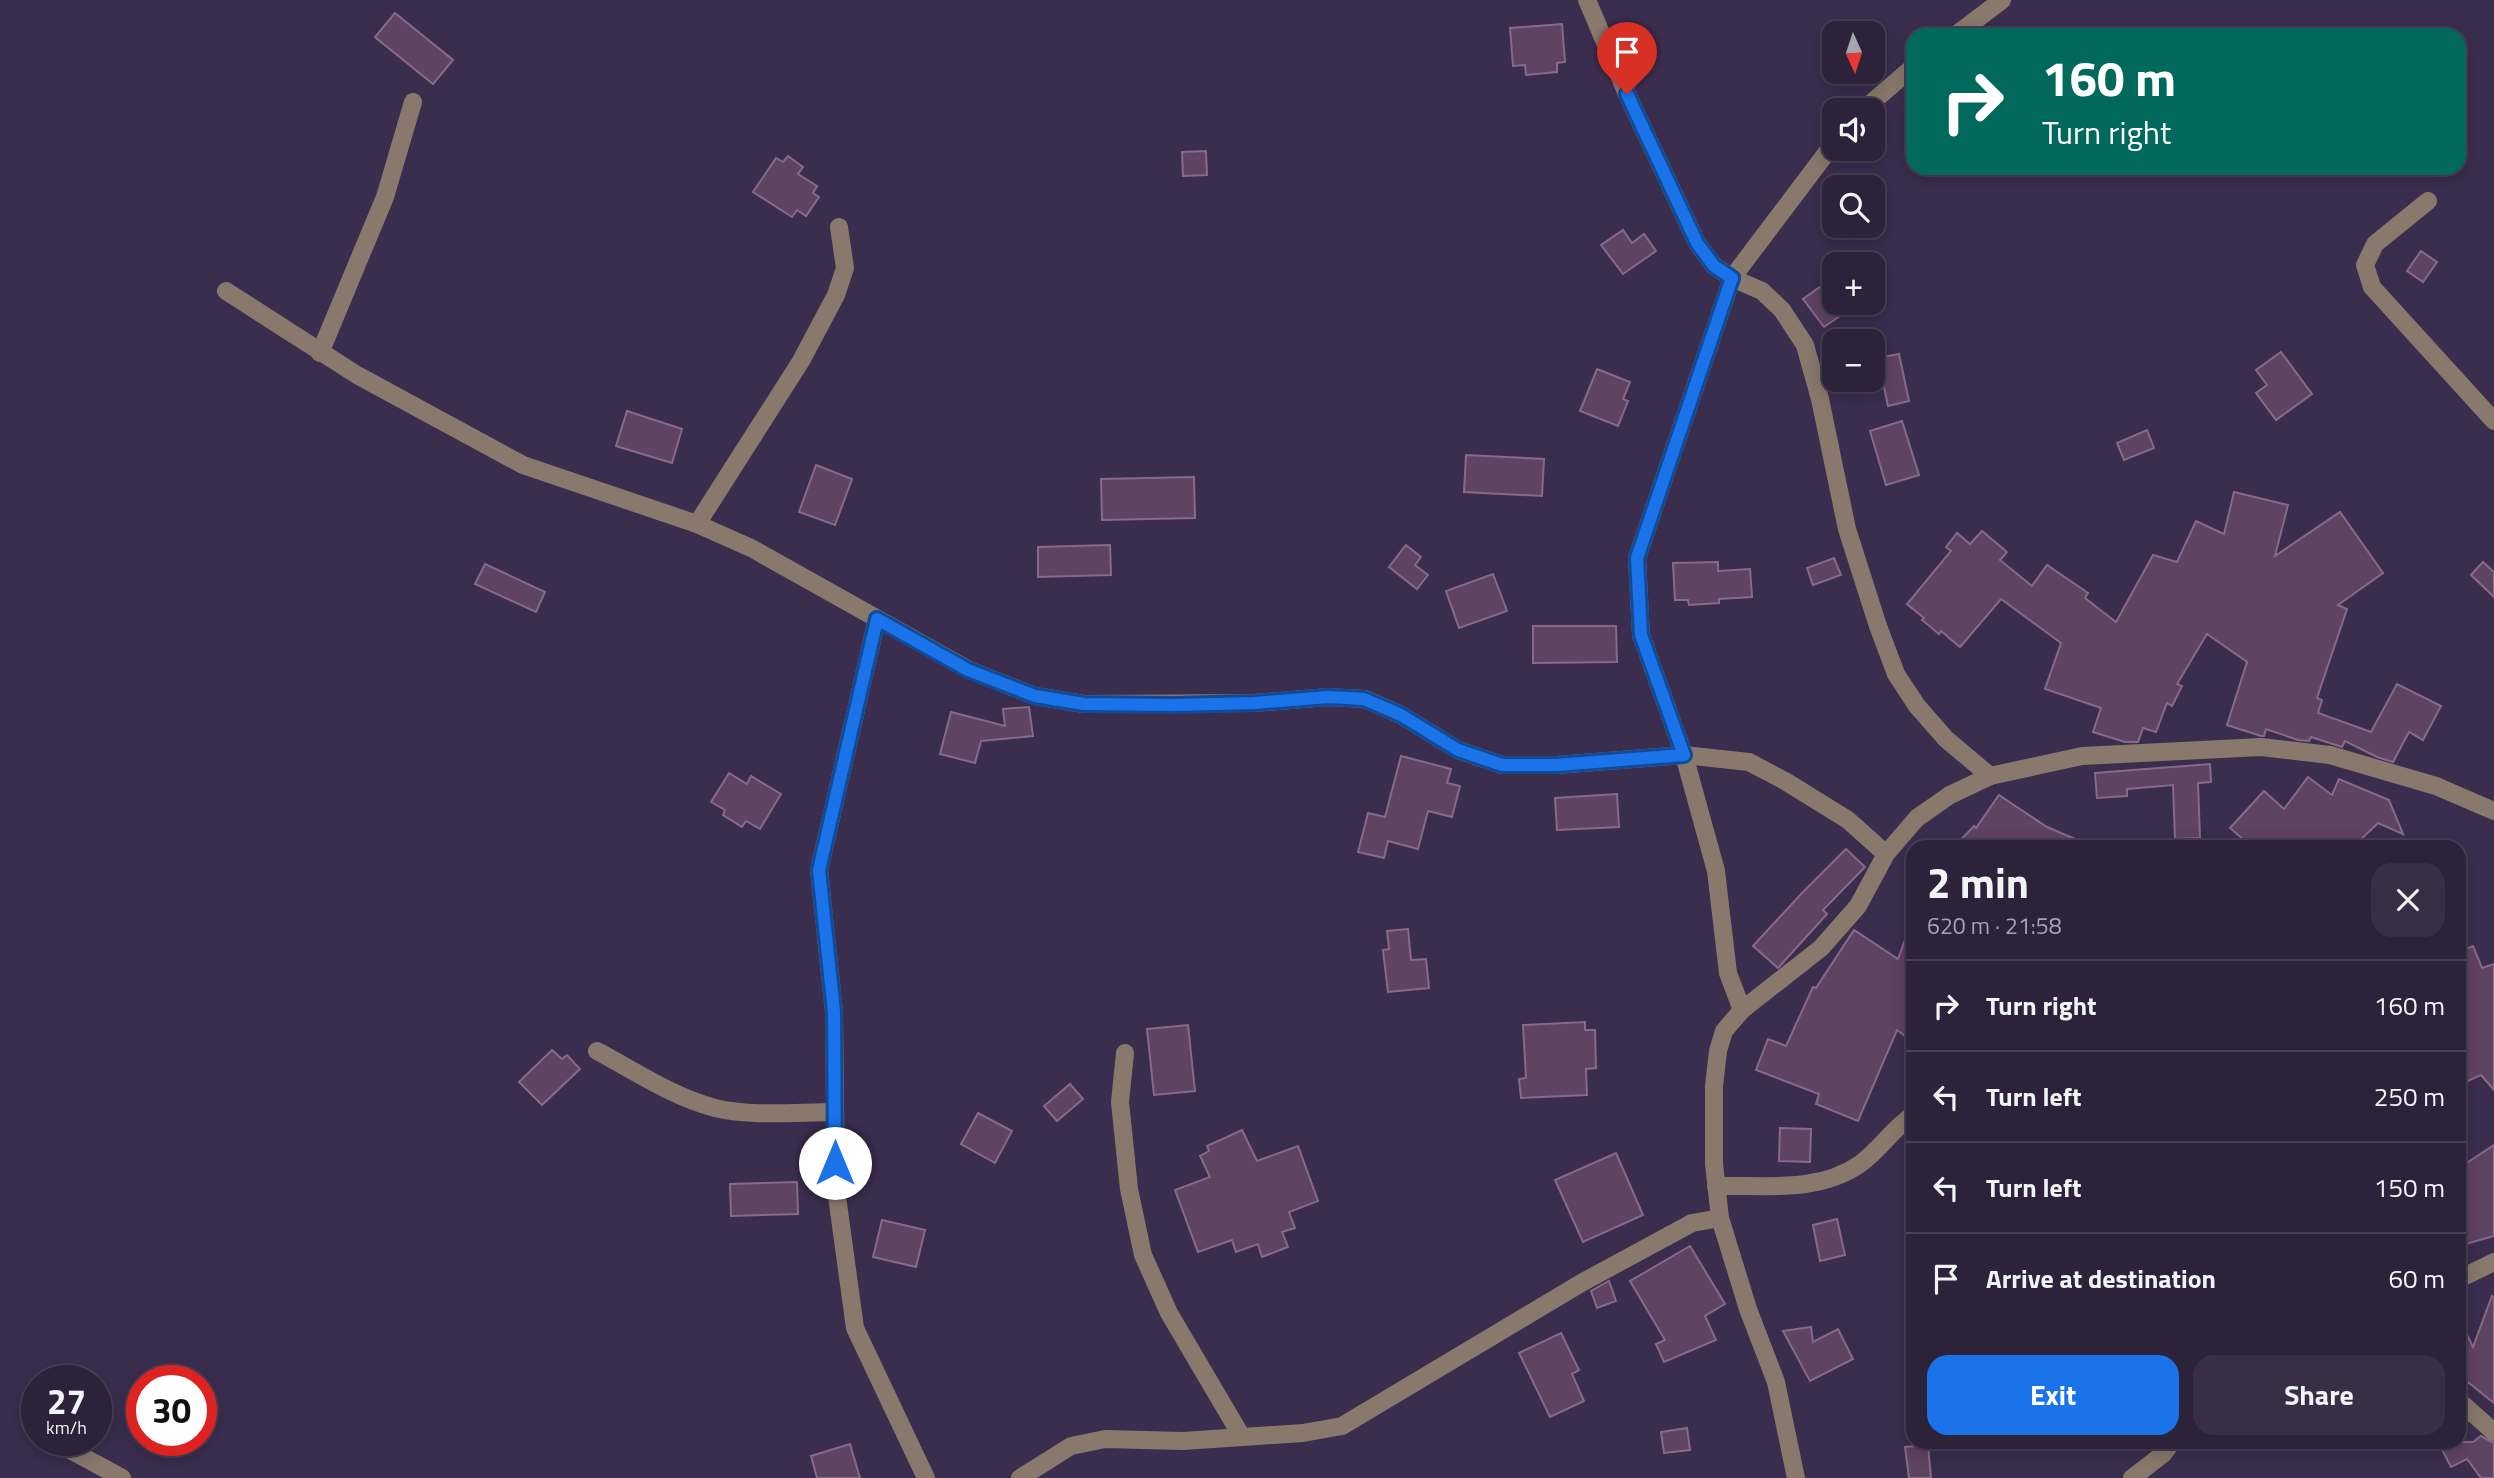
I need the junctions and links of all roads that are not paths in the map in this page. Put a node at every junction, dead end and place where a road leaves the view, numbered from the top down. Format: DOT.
graph roads {
  1 [pos="1587,0"];
  2 [pos="2002,0"];
  3 [pos="1965,28"];
  4 [pos="1906,72"];
  5 [pos="1877,98"];
  6 [pos="413,102"];
  7 [pos="1822,158"];
  8 [pos="2428,201"];
  9 [pos="839,228"];
  10 [pos="1732,278"];
  11 [pos="226,291"];
  12 [pos="320,353"];
  13 [pos="2494,421"];
  14 [pos="697,524"];
  15 [pos="877,619"];
  16 [pos="1684,755"];
  17 [pos="1990,776"];
  18 [pos="2494,811"];
  19 [pos="1886,854"];
  20 [pos="1742,1010"];
  21 [pos="597,1051"];
  22 [pos="1125,1053"];
  23 [pos="835,1112"];
  24 [pos="1906,1121"];
  25 [pos="1716,1186"];
  26 [pos="1720,1218"];
  27 [pos="2494,1262"];
  28 [pos="2466,1276"];
  29 [pos="2466,1407"];
  30 [pos="2494,1432"];
  31 [pos="1242,1437"];
  32 [pos="2167,1449"];
  33 [pos="81,1456"];
  34 [pos="122,1478"];
  35 [pos="926,1478"];
  36 [pos="1020,1478"];
  37 [pos="1796,1478"];
  38 [pos="2132,1478"];
  1 -- 10 [label="street"];
  2 -- 3 [label="street"];
  4 -- 5 [label="street"];
  6 -- 12 [label="street"];
  7 -- 10 [label="street"];
  8 -- 13 [label="street"];
  9 -- 14 [label="street"];
  10 -- 16 [label="street"];
  10 -- 17 [label="street"];
  11 -- 12 [label="street"];
  12 -- 14 [label="street"];
  14 -- 15 [label="street"];
  15 -- 16 [label="street"];
  15 -- 23 [label="street"];
  16 -- 19 [label="street"];
  16 -- 20 [label="street"];
  17 -- 18 [label="street"];
  17 -- 19 [label="street"];
  19 -- 20 [label="street"];
  20 -- 25 [label="street"];
  21 -- 23 [label="street"];
  22 -- 31 [label="street"];
  23 -- 35 [label="street"];
  24 -- 25 [label="street"];
  25 -- 26 [label="street"];
  26 -- 31 [label="street"];
  26 -- 37 [label="street"];
  27 -- 28 [label="street"];
  29 -- 30 [label="street"];
  31 -- 36 [label="street"];
  32 -- 38 [label="street"];
  33 -- 34 [label="street"];
}
